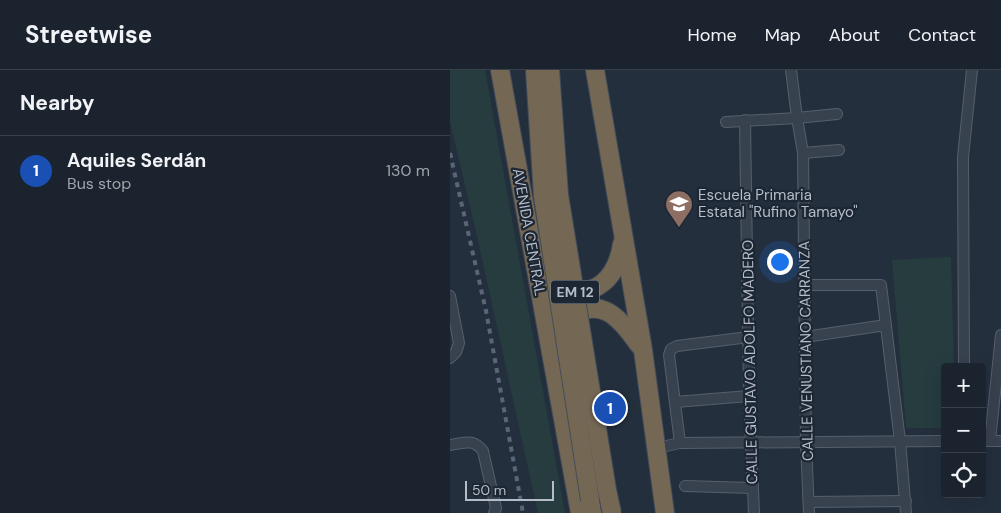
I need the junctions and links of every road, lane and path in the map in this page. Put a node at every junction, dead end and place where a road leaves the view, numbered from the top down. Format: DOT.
graph roads {
  1 [pos="500,70"];
  2 [pos="535,70"];
  3 [pos="550,70"];
  4 [pos="595,70"];
  5 [pos="791,70"];
  6 [pos="972,70"];
  7 [pos="837,114"];
  8 [pos="796,118"];
  9 [pos="745,120"];
  10 [pos="726,122"];
  11 [pos="839,150"];
  12 [pos="803,153"];
  13 [pos="623,240"];
  14 [pos="532,251"];
  15 [pos="804,285"];
  16 [pos="450,296"];
  17 [pos="886,325"];
  18 [pos="1001,335"];
  19 [pos="749,337"];
  20 [pos="805,337"];
  21 [pos="643,350"];
  22 [pos="551,354"];
  23 [pos="450,358"];
  24 [pos="964,363"];
  25 [pos="749,396"];
  26 [pos="675,402"];
  27 [pos="900,441"];
  28 [pos="941,441"];
  29 [pos="986,441"];
  30 [pos="1001,441"];
  31 [pos="680,443"];
  32 [pos="806,443"];
  33 [pos="751,444"];
  34 [pos="450,445"];
  35 [pos="657,448"];
  36 [pos="685,486"];
  37 [pos="752,488"];
  38 [pos="906,501"];
  39 [pos="809,502"];
  40 [pos="587,509"];
  41 [pos="494,513"];
  42 [pos="612,513"];
  43 [pos="665,513"];
  44 [pos="754,513"];
  45 [pos="809,513"];
  46 [pos="906,513"];
  1 -- 14 [label="highway, AVENIDA CENTRAL"];
  2 -- 40 [label="highway, EM 12, bridge"];
  3 -- 42 [label="highway, EM 12, bridge"];
  4 -- 13 [label="highway"];
  5 -- 8 [label="street, CALLE VENUSTIANO CARRANZA"];
  6 -- 24 [label="street"];
  7 -- 8 [label="street"];
  8 -- 9 [label="street"];
  8 -- 12 [label="street, CALLE VENUSTIANO CARRANZA"];
  9 -- 10 [label="street"];
  9 -- 19 [label="street, CALLE GUSTAVO ADOLFO MADERO"];
  11 -- 12 [label="street"];
  12 -- 15 [label="street, CALLE VENUSTIANO CARRANZA"];
  13 -- 14 [label="highway"];
  13 -- 21 [label="highway"];
  14 -- 22 [label="highway, AVENIDA CENTRAL"];
  15 -- 17 [label="street"];
  15 -- 20 [label="street, CALLE VENUSTIANO CARRANZA"];
  16 -- 23 [label="street"];
  17 -- 20 [label="street"];
  17 -- 27 [label="street"];
  18 -- 29 [label="street"];
  19 -- 25 [label="street, CALLE GUSTAVO ADOLFO MADERO"];
  19 -- 26 [label="street"];
  20 -- 32 [label="street, CALLE VENUSTIANO CARRANZA"];
  21 -- 22 [label="highway"];
  21 -- 35 [label="highway"];
  22 -- 40 [label="highway, AVENIDA CENTRAL"];
  25 -- 26 [label="street"];
  25 -- 33 [label="street, CALLE GUSTAVO ADOLFO MADERO"];
  26 -- 31 [label="street"];
  27 -- 28 [label="street"];
  27 -- 32 [label="street"];
  27 -- 38 [label="street"];
  29 -- 30 [label="street"];
  31 -- 33 [label="street"];
  31 -- 35 [label="street"];
  32 -- 33 [label="street"];
  32 -- 39 [label="street, CALLE VENUSTIANO CARRANZA"];
  33 -- 37 [label="street, CALLE GUSTAVO ADOLFO MADERO"];
  34 -- 41 [label="street"];
  35 -- 43 [label="highway"];
  36 -- 37 [label="street"];
  37 -- 44 [label="street, CALLE GUSTAVO ADOLFO MADERO"];
  38 -- 39 [label="street"];
  38 -- 46 [label="street"];
  39 -- 45 [label="street, CALLE VENUSTIANO CARRANZA"];
}
